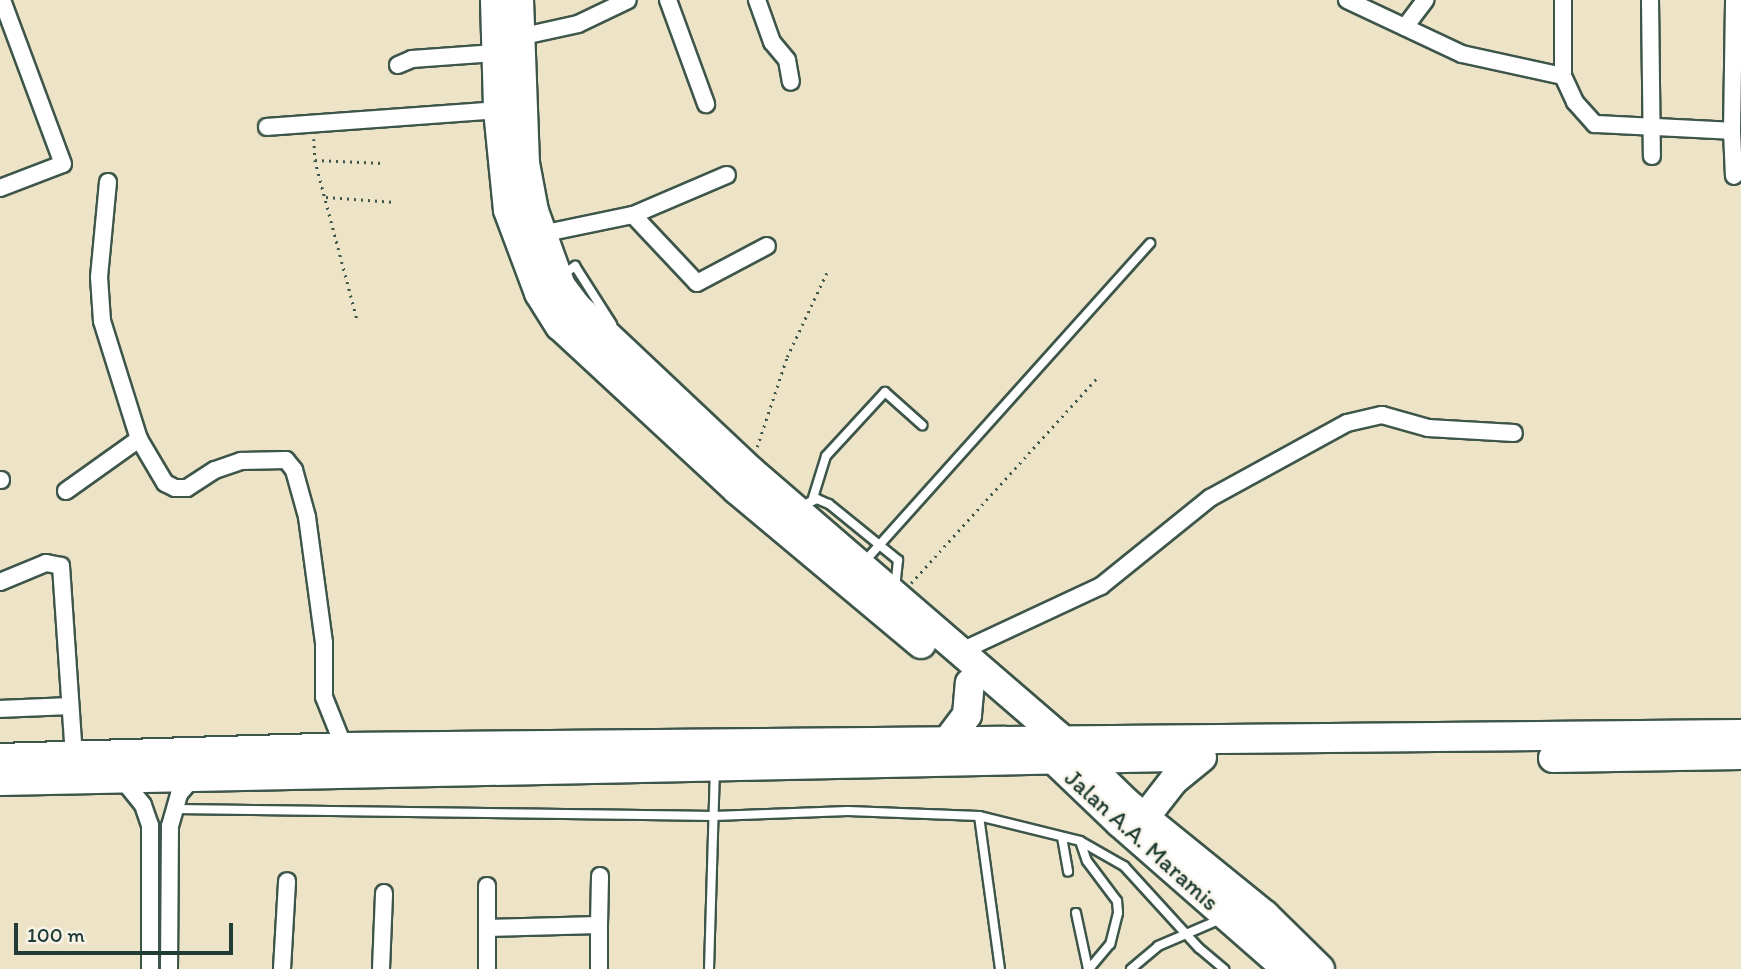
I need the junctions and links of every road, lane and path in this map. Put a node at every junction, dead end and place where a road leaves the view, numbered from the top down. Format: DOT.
graph roads {
  1 [pos="2,0"];
  2 [pos="495,0"];
  3 [pos="519,0"];
  4 [pos="628,0"];
  5 [pos="668,0"];
  6 [pos="757,0"];
  7 [pos="1346,0"];
  8 [pos="1425,0"];
  9 [pos="1563,0"];
  10 [pos="1650,0"];
  11 [pos="1734,0"];
  12 [pos="1405,27"];
  13 [pos="519,37"];
  14 [pos="495,53"];
  15 [pos="398,65"];
  16 [pos="1563,76"];
  17 [pos="791,82"];
  18 [pos="706,104"];
  19 [pos="498,110"];
  20 [pos="313,121"];
  21 [pos="267,127"];
  22 [pos="1652,130"];
  23 [pos="1732,131"];
  24 [pos="1652,156"];
  25 [pos="315,160"];
  26 [pos="383,163"];
  27 [pos="727,175"];
  28 [pos="1734,176"];
  29 [pos="108,182"];
  30 [pos="0,188"];
  31 [pos="326,197"];
  32 [pos="395,202"];
  33 [pos="633,215"];
  34 [pos="541,234"];
  35 [pos="1150,243"];
  36 [pos="767,246"];
  37 [pos="827,272"];
  38 [pos="558,277"];
  39 [pos="357,319"];
  40 [pos="618,332"];
  41 [pos="1098,377"];
  42 [pos="922,425"];
  43 [pos="1514,433"];
  44 [pos="139,439"];
  45 [pos="750,470"];
  46 [pos="66,491"];
  47 [pos="806,507"];
  48 [pos="880,545"];
  49 [pos="861,566"];
  50 [pos="0,582"];
  51 [pos="895,596"];
  52 [pos="957,653"];
  53 [pos="970,683"];
  54 [pos="69,706"];
  55 [pos="0,709"];
  56 [pos="1741,734"];
  57 [pos="949,739"];
  58 [pos="1049,745"];
  59 [pos="344,747"];
  60 [pos="1289,747"];
  61 [pos="1741,755"];
  62 [pos="74,757"];
  63 [pos="1202,757"];
  64 [pos="0,758"];
  65 [pos="993,759"];
  66 [pos="1084,762"];
  67 [pos="715,769"];
  68 [pos="193,778"];
  69 [pos="121,779"];
  70 [pos="0,781"];
  71 [pos="1087,793"];
  72 [pos="144,809"];
  73 [pos="174,809"];
  74 [pos="714,816"];
  75 [pos="978,816"];
  76 [pos="1146,816"];
  77 [pos="1062,837"];
  78 [pos="1080,841"];
  79 [pos="1068,871"];
  80 [pos="600,876"];
  81 [pos="287,881"];
  82 [pos="487,886"];
  83 [pos="384,893"];
  84 [pos="1076,912"];
  85 [pos="1225,915"];
  86 [pos="599,925"];
  87 [pos="487,928"];
  88 [pos="1184,933"];
  89 [pos="150,969"];
  90 [pos="169,969"];
  91 [pos="282,969"];
  92 [pos="381,969"];
  93 [pos="487,969"];
  94 [pos="599,969"];
  95 [pos="709,969"];
  96 [pos="1000,969"];
  97 [pos="1088,969"];
  98 [pos="1131,969"];
  99 [pos="1224,969"];
  100 [pos="1287,969"];
  101 [pos="1320,969"];
  1 -- 30 [label="street"];
  2 -- 14 [label="highway, Jalan A.A. Maramis"];
  3 -- 13 [label="highway"];
  4 -- 13 [label="street"];
  5 -- 18 [label="street"];
  6 -- 17 [label="street"];
  7 -- 12 [label="street"];
  8 -- 12 [label="street"];
  9 -- 16 [label="street"];
  10 -- 22 [label="street"];
  11 -- 23 [label="street"];
  12 -- 16 [label="street"];
  13 -- 34 [label="highway"];
  14 -- 15 [label="street"];
  14 -- 19 [label="highway, Jalan A.A. Maramis"];
  16 -- 22 [label="street"];
  19 -- 20 [label="street"];
  19 -- 53 [label="highway, Jalan A.A. Maramis"];
  20 -- 21 [label="street"];
  20 -- 25 [label="path"];
  22 -- 23 [label="street"];
  22 -- 24 [label="street"];
  23 -- 28 [label="street"];
  25 -- 26 [label="path"];
  25 -- 31 [label="path"];
  27 -- 33 [label="street"];
  29 -- 44 [label="street"];
  31 -- 32 [label="path"];
  31 -- 39 [label="path"];
  33 -- 34 [label="street"];
  33 -- 36 [label="street"];
  34 -- 38 [label="highway"];
  35 -- 48 [label="lane"];
  37 -- 45 [label="path"];
  38 -- 40 [label="lane"];
  38 -- 45 [label="highway"];
  41 -- 51 [label="path"];
  42 -- 47 [label="lane"];
  43 -- 52 [label="street"];
  44 -- 46 [label="street"];
  44 -- 59 [label="street"];
  45 -- 47 [label="highway"];
  47 -- 48 [label="lane"];
  47 -- 49 [label="highway"];
  48 -- 49 [label="lane"];
  48 -- 51 [label="lane"];
  49 -- 51 [label="highway"];
  50 -- 54 [label="street"];
  51 -- 52 [label="highway"];
  52 -- 58 [label="highway"];
  53 -- 57 [label="highway"];
  53 -- 58 [label="highway, Jalan A.A. Maramis"];
  54 -- 55 [label="street"];
  54 -- 62 [label="street"];
  56 -- 60 [label="highway"];
  57 -- 58 [label="highway"];
  57 -- 59 [label="highway"];
  58 -- 60 [label="highway"];
  58 -- 65 [label="highway"];
  58 -- 66 [label="highway"];
  58 -- 71 [label="highway, Jalan A.A. Maramis"];
  59 -- 62 [label="highway"];
  60 -- 61 [label="highway"];
  60 -- 63 [label="highway"];
  62 -- 64 [label="highway"];
  63 -- 66 [label="highway"];
  63 -- 76 [label="highway"];
  65 -- 67 [label="highway"];
  65 -- 71 [label="highway"];
  66 -- 76 [label="highway"];
  67 -- 68 [label="highway"];
  67 -- 74 [label="lane"];
  68 -- 69 [label="highway"];
  68 -- 73 [label="street"];
  69 -- 70 [label="highway"];
  69 -- 72 [label="street"];
  71 -- 85 [label="highway, Jalan A.A. Maramis"];
  72 -- 73 [label="street"];
  72 -- 89 [label="street"];
  73 -- 74 [label="lane"];
  73 -- 90 [label="street"];
  74 -- 75 [label="lane"];
  74 -- 95 [label="lane"];
  75 -- 77 [label="lane"];
  75 -- 96 [label="lane"];
  76 -- 101 [label="highway"];
  77 -- 78 [label="lane"];
  77 -- 79 [label="lane"];
  78 -- 88 [label="lane"];
  78 -- 97 [label="lane"];
  80 -- 86 [label="street"];
  81 -- 91 [label="street"];
  82 -- 87 [label="street"];
  83 -- 92 [label="street"];
  84 -- 97 [label="lane"];
  85 -- 88 [label="lane"];
  85 -- 100 [label="highway, Jalan A.A. Maramis"];
  86 -- 87 [label="street"];
  86 -- 94 [label="street"];
  87 -- 93 [label="street"];
  88 -- 98 [label="lane"];
  88 -- 99 [label="lane"];
}
